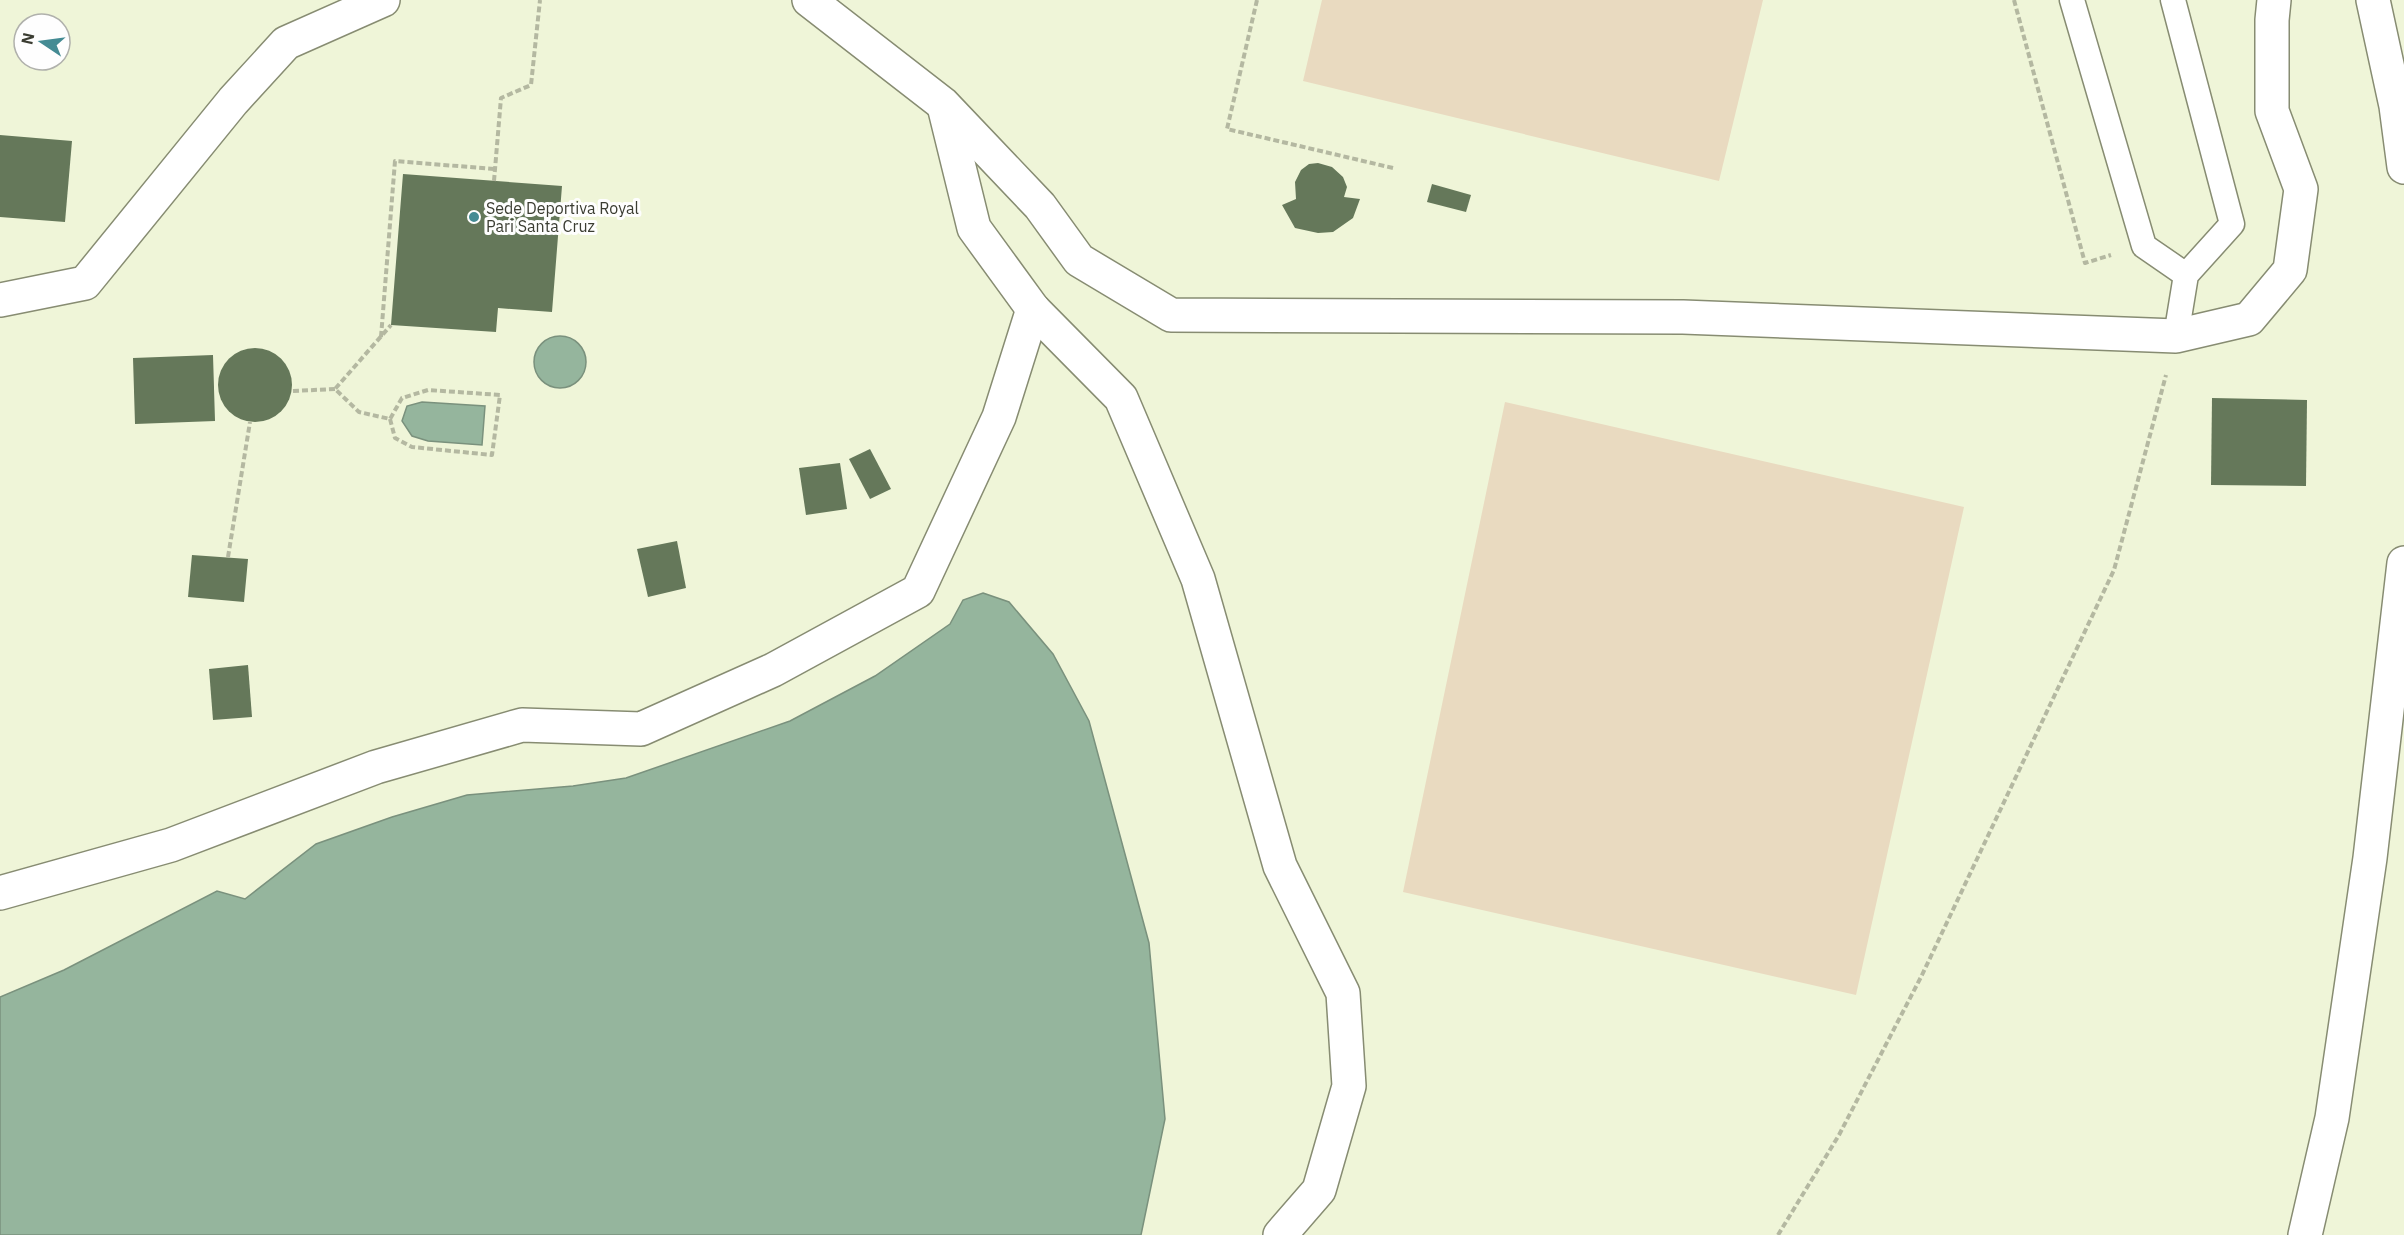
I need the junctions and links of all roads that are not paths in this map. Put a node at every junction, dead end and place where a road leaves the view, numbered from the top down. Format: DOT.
graph roads {
  1 [pos="383,0"];
  2 [pos="809,0"];
  3 [pos="2072,0"];
  4 [pos="2173,0"];
  5 [pos="2274,0"];
  6 [pos="2373,0"];
  7 [pos="943,104"];
  8 [pos="2404,167"];
  9 [pos="2186,275"];
  10 [pos="0,300"];
  11 [pos="1033,309"];
  12 [pos="2176,336"];
  13 [pos="2404,563"];
  14 [pos="0,893"];
  15 [pos="1280,1235"];
  16 [pos="2305,1235"];
  1 -- 10 [label="street"];
  2 -- 7 [label="street"];
  3 -- 9 [label="lane"];
  4 -- 9 [label="lane"];
  5 -- 12 [label="street"];
  6 -- 8 [label="street"];
  7 -- 11 [label="street"];
  7 -- 12 [label="street"];
  9 -- 12 [label="lane"];
  11 -- 14 [label="street"];
  11 -- 15 [label="street"];
  13 -- 16 [label="street"];
}
